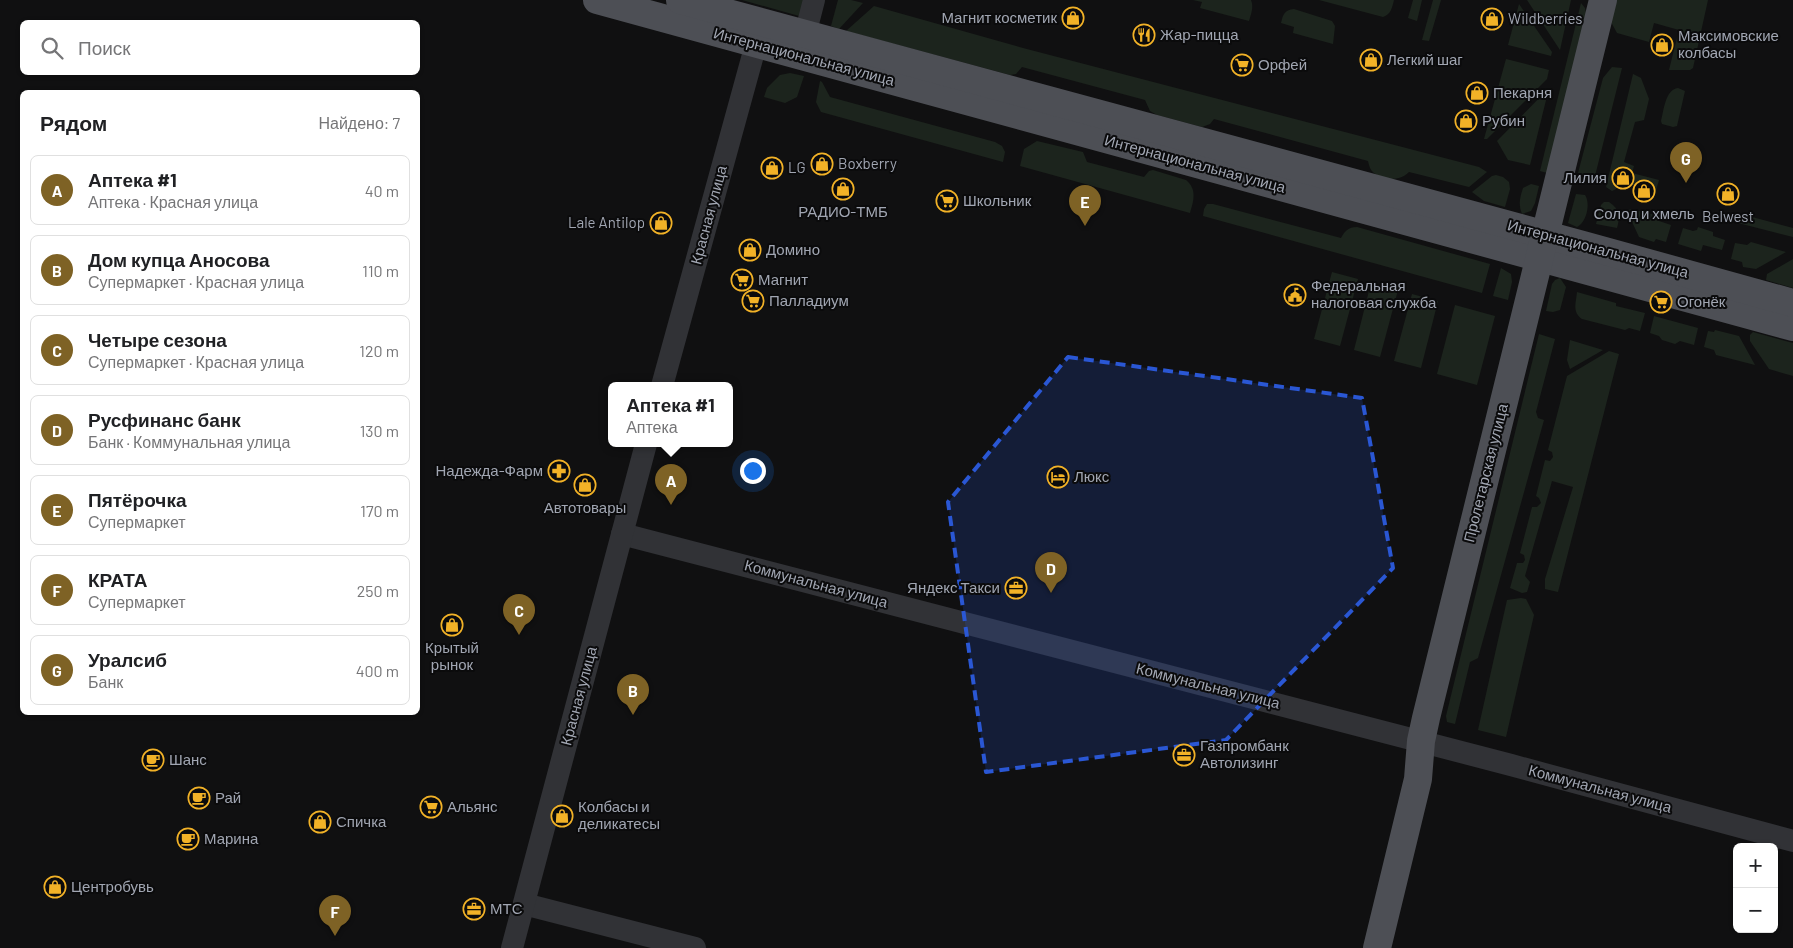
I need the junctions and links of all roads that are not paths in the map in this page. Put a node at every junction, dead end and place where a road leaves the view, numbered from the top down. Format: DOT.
graph roads {
  1 [pos="597,0"];
  2 [pos="680,0"];
  3 [pos="814,0"];
  4 [pos="1603,0"];
  5 [pos="758,33"];
  6 [pos="805,34"];
  7 [pos="1542,246"];
  8 [pos="1793,303"];
  9 [pos="1793,327"];
  10 [pos="663,382"];
  11 [pos="645,447"];
  12 [pos="622,534"];
  13 [pos="1421,741"];
  14 [pos="1793,841"];
  15 [pos="524,904"];
  16 [pos="512,948"];
  17 [pos="695,948"];
  18 [pos="1377,948"];
  1 -- 5 [label="main road, Интернациональная улица"];
  2 -- 5 [label="main road, Интернациональная улица"];
  3 -- 6 [label="street"];
  4 -- 7 [label="main road, Пролетарская улица"];
  5 -- 6 [label="main road, Интернациональная улица"];
  5 -- 7 [label="main road, Интернациональная улица"];
  5 -- 10 [label="street, Красная улица"];
  6 -- 7 [label="main road, Интернациональная улица"];
  7 -- 8 [label="main road, Интернациональная улица"];
  7 -- 9 [label="main road, Интернациональная улица"];
  7 -- 13 [label="main road, Пролетарская улица"];
  11 -- 12 [label="street, Красная улица"];
  12 -- 13 [label="street, Коммунальная улица"];
  12 -- 15 [label="street, Красная улица"];
  13 -- 14 [label="street, Коммунальная улица"];
  13 -- 18 [label="main road, Пролетарская улица"];
  15 -- 16 [label="street, Красная улица"];
  15 -- 17 [label="street"];
}
